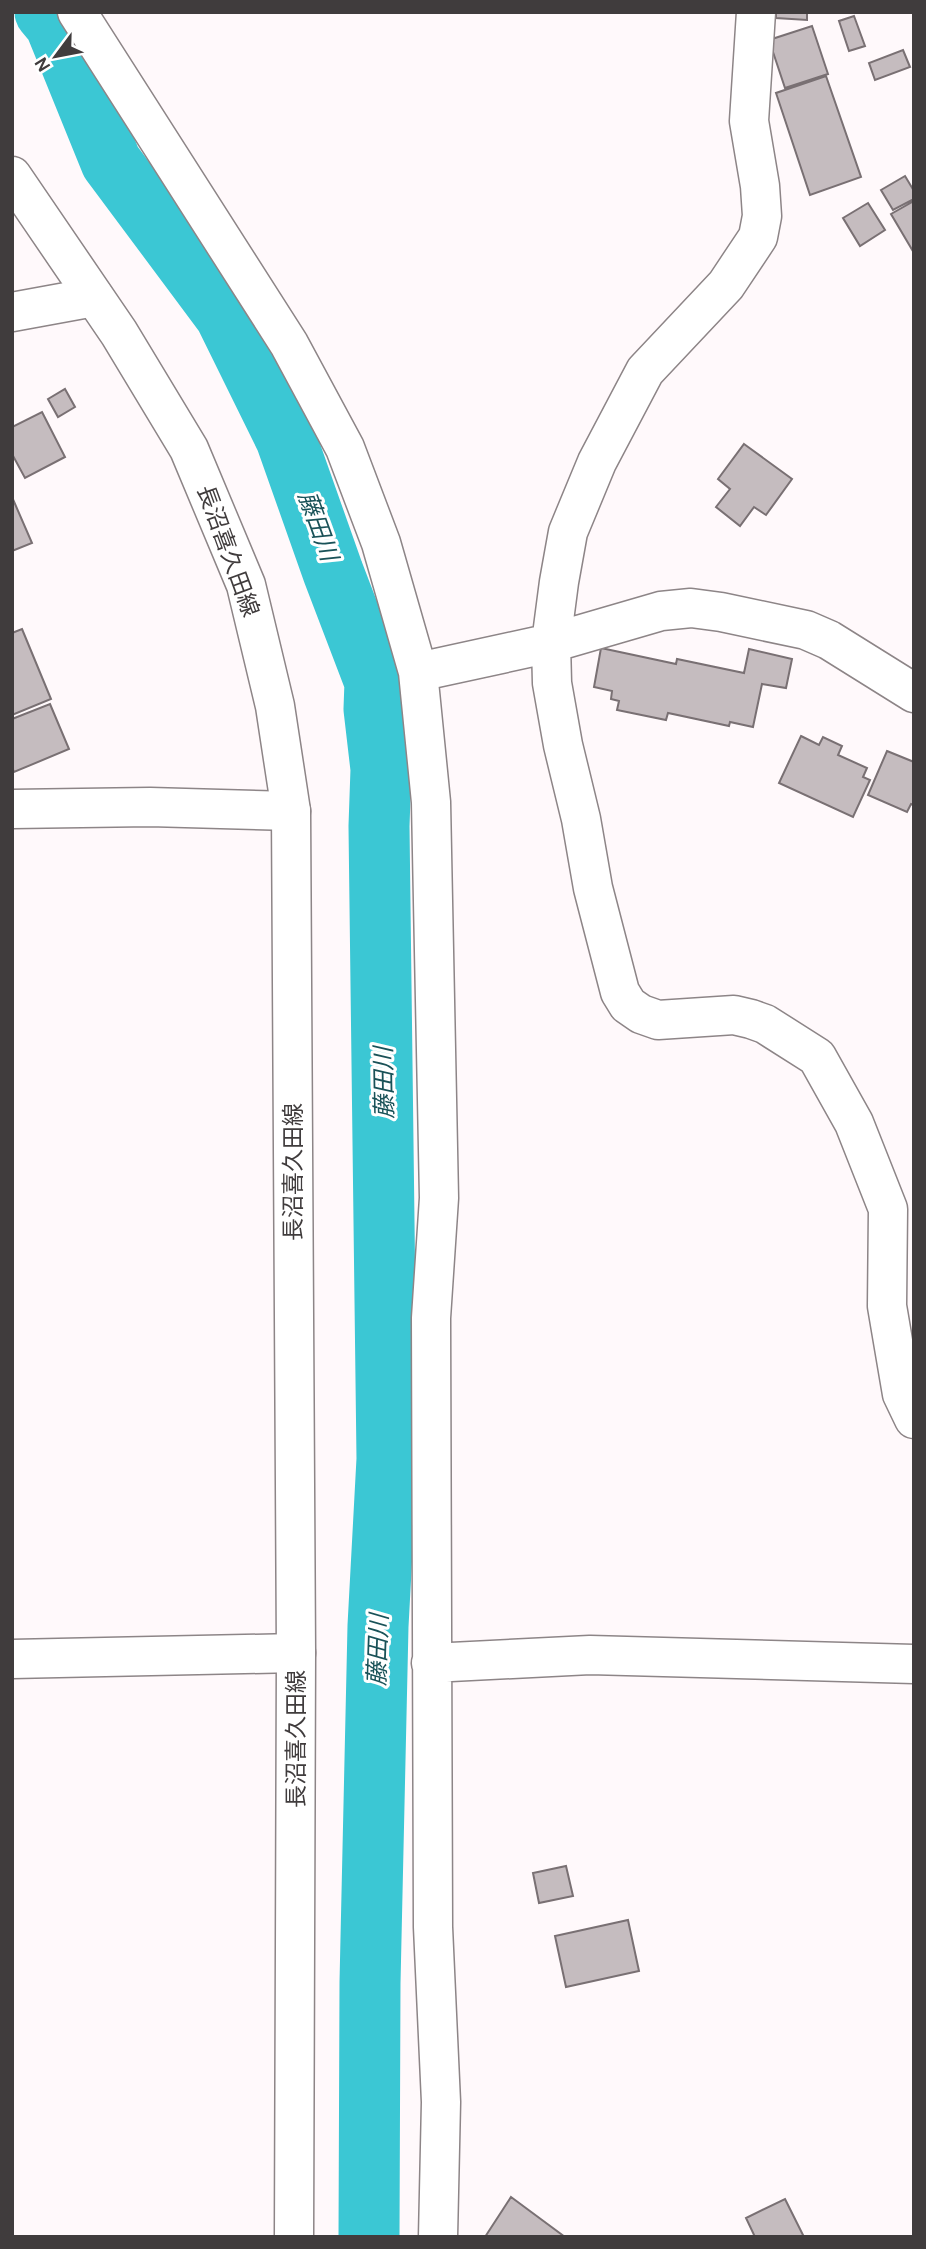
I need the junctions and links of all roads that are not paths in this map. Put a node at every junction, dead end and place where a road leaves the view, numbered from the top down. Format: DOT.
graph roads {
  1 [pos="77,12"];
  2 [pos="756,12"];
  3 [pos="12,176"];
  4 [pos="94,297"];
  5 [pos="12,312"];
  6 [pos="551,643"];
  7 [pos="418,672"];
  8 [pos="914,693"];
  9 [pos="12,809"];
  10 [pos="291,811"];
  11 [pos="914,1419"];
  12 [pos="296,1653"];
  13 [pos="12,1659"];
  14 [pos="431,1663"];
  15 [pos="914,1664"];
  16 [pos="294,2237"];
  17 [pos="438,2237"];
  1 -- 7 [label="street"];
  2 -- 6 [label="street"];
  3 -- 4 [label="street, 長沼喜久田線"];
  4 -- 5 [label="street"];
  4 -- 10 [label="street, 長沼喜久田線"];
  6 -- 7 [label="street"];
  6 -- 8 [label="street"];
  6 -- 11 [label="street"];
  7 -- 14 [label="street"];
  9 -- 10 [label="street"];
  10 -- 12 [label="street, 長沼喜久田線"];
  12 -- 13 [label="street"];
  12 -- 16 [label="street, 長沼喜久田線"];
  14 -- 15 [label="street"];
  14 -- 17 [label="street"];
}
